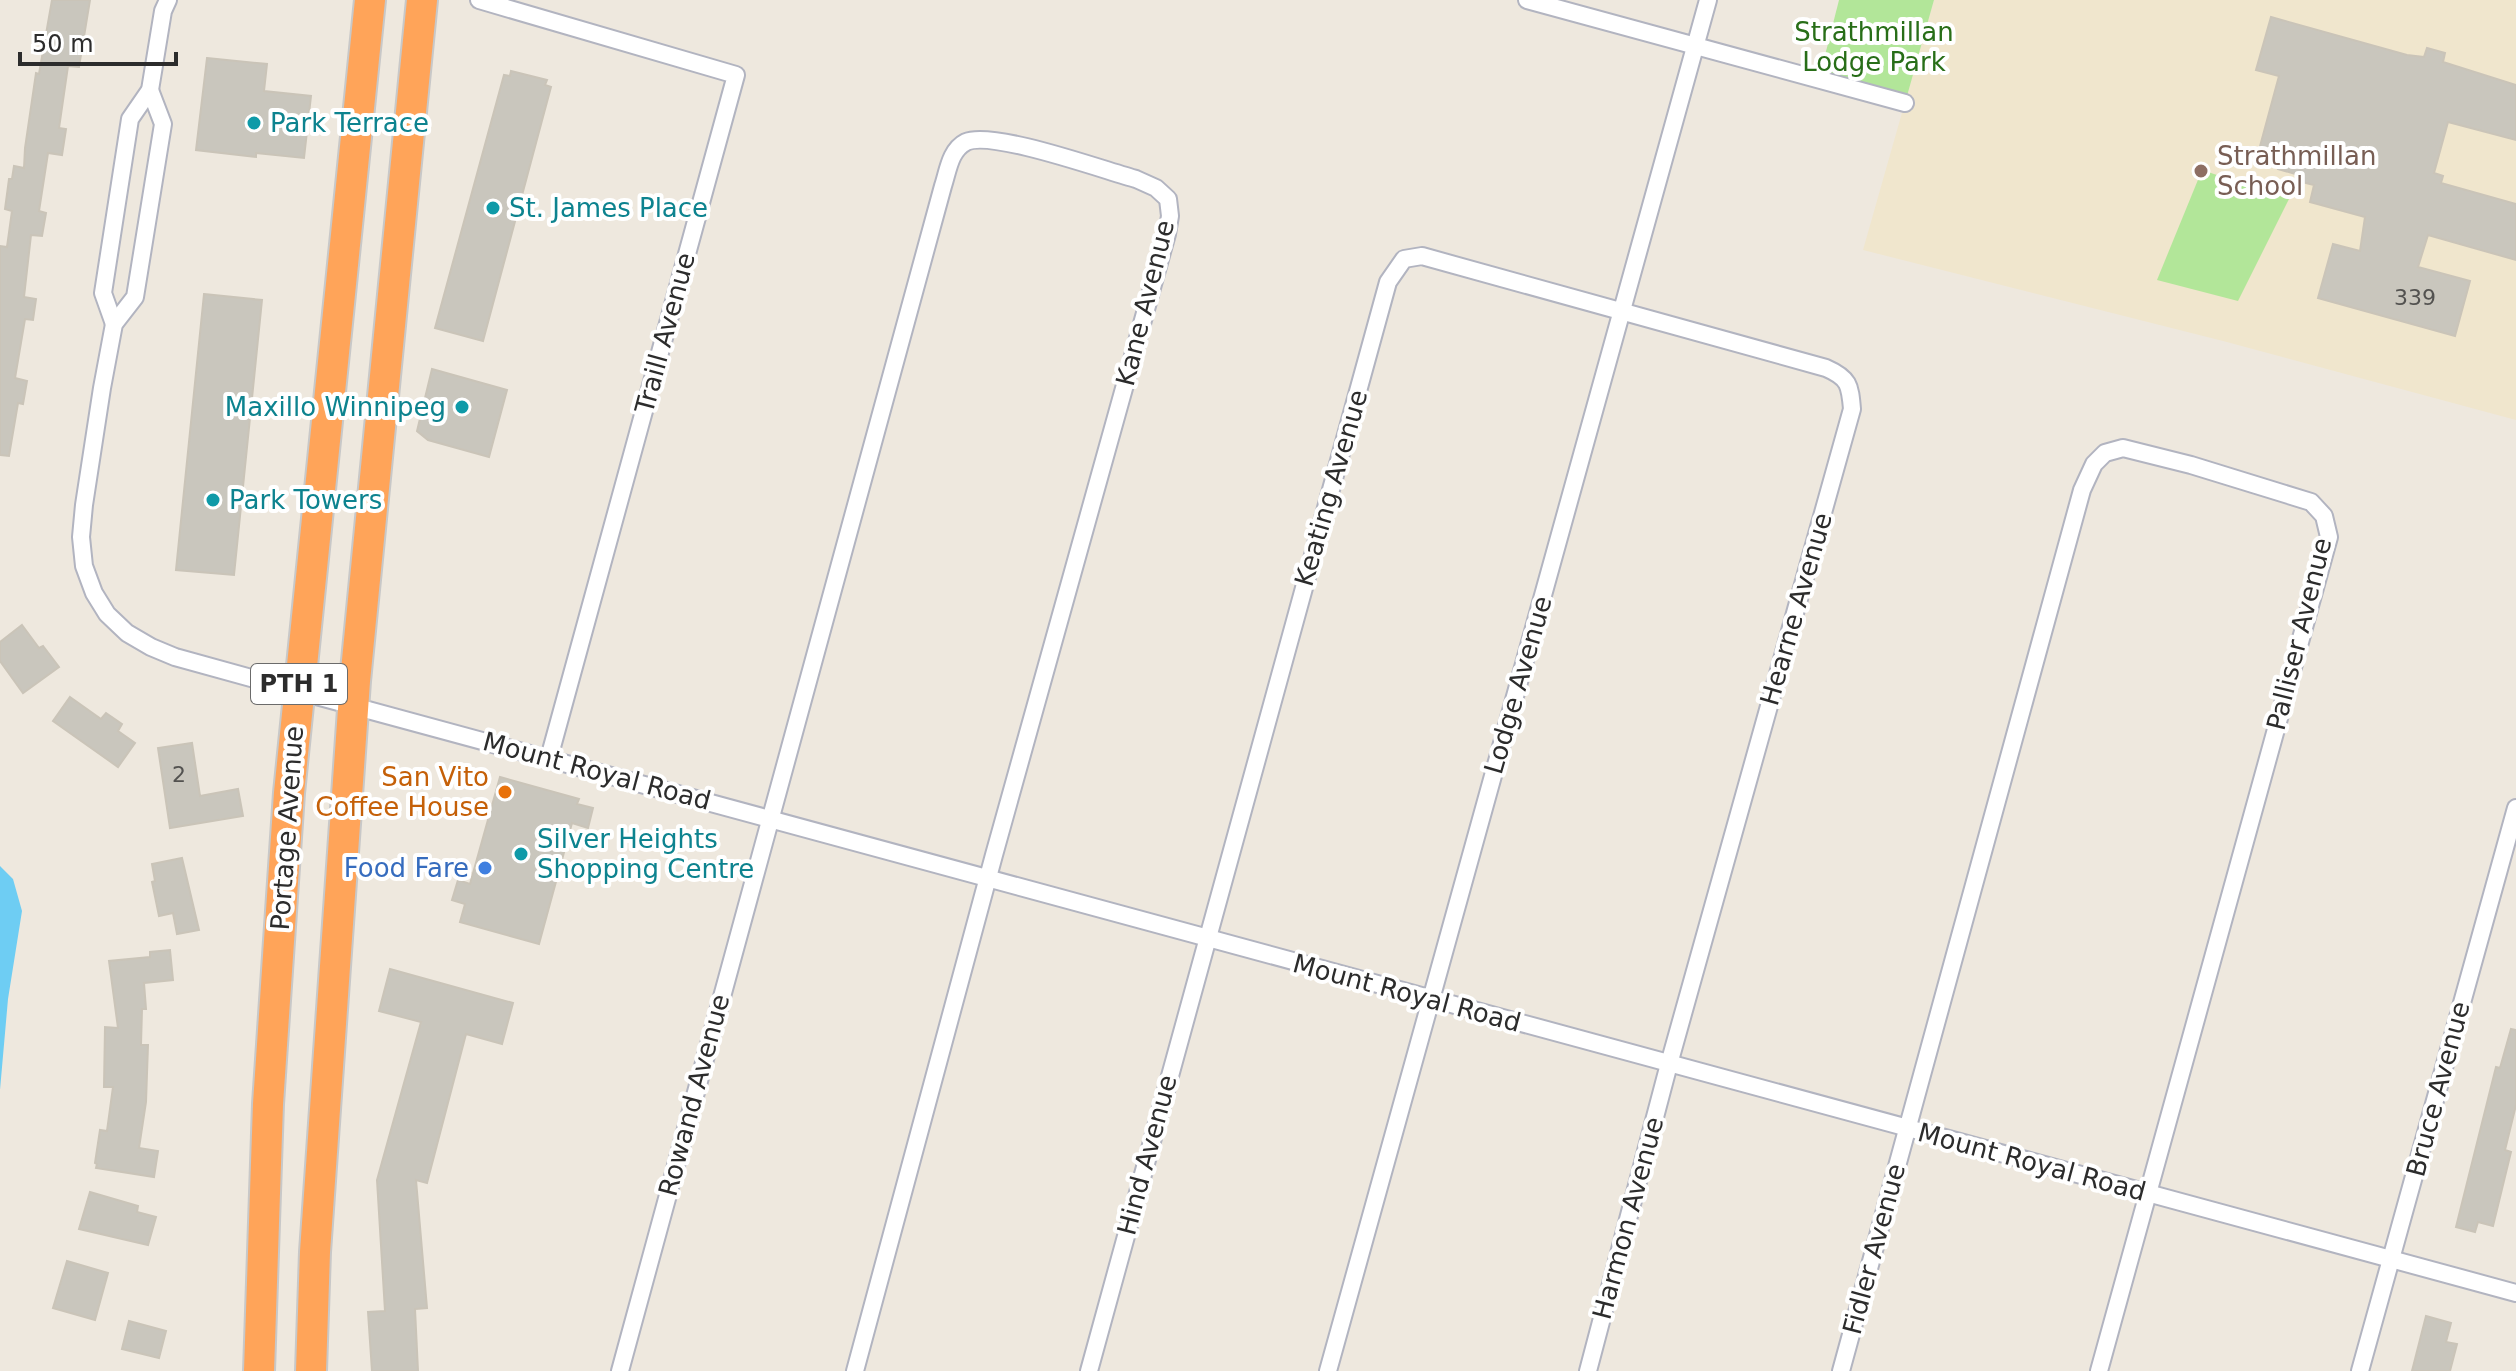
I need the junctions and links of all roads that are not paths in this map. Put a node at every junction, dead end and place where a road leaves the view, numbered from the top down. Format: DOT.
graph roads {
  1 [pos="168,0"];
  2 [pos="370,0"];
  3 [pos="422,0"];
  4 [pos="479,0"];
  5 [pos="1527,0"];
  6 [pos="1708,0"];
  7 [pos="1695,46"];
  8 [pos="150,90"];
  9 [pos="1905,103"];
  10 [pos="1622,310"];
  11 [pos="114,324"];
  12 [pos="298,691"];
  13 [pos="353,705"];
  14 [pos="549,758"];
  15 [pos="2516,808"];
  16 [pos="769,819"];
  17 [pos="988,878"];
  18 [pos="1206,938"];
  19 [pos="1431,1000"];
  20 [pos="1669,1064"];
  21 [pos="1906,1127"];
  22 [pos="2146,1194"];
  23 [pos="2391,1259"];
  24 [pos="2516,1293"];
  25 [pos="259,1371"];
  26 [pos="311,1371"];
  27 [pos="620,1371"];
  28 [pos="855,1371"];
  29 [pos="1089,1371"];
  30 [pos="1328,1371"];
  31 [pos="1588,1371"];
  32 [pos="1841,1371"];
  33 [pos="2099,1371"];
  34 [pos="2360,1371"];
  1 -- 8 [label="street"];
  2 -- 12 [label="highway, Portage Avenue / PTH 1"];
  3 -- 13 [label="highway, PTH 1"];
  4 -- 14 [label="street, Traill Avenue"];
  5 -- 7 [label="street"];
  6 -- 7 [label="street, Lodge Avenue"];
  7 -- 9 [label="street"];
  7 -- 10 [label="street, Lodge Avenue"];
  8 -- 11 [label="street"];
  8 -- 11 [label="street"];
  10 -- 18 [label="street, Keating Avenue"];
  10 -- 19 [label="street, Lodge Avenue"];
  10 -- 20 [label="street, Hearne Avenue"];
  11 -- 12 [label="street, Mount Royal Road"];
  12 -- 13 [label="street, Mount Royal Road"];
  12 -- 25 [label="highway, Portage Avenue / PTH 1"];
  13 -- 14 [label="street, Mount Royal Road"];
  13 -- 26 [label="highway, PTH 1"];
  14 -- 16 [label="street, Mount Royal Road"];
  15 -- 23 [label="street, Bruce Avenue"];
  16 -- 17 [label="street, Mount Royal Road"];
  16 -- 17 [label="street, Kane Avenue"];
  16 -- 27 [label="street, Rowand Avenue"];
  17 -- 18 [label="street, Mount Royal Road"];
  17 -- 28 [label="street"];
  18 -- 19 [label="street, Mount Royal Road"];
  18 -- 29 [label="street, Hind Avenue"];
  19 -- 20 [label="street, Mount Royal Road"];
  19 -- 30 [label="street, Lodge Avenue"];
  20 -- 21 [label="street, Mount Royal Road"];
  20 -- 31 [label="street, Harmon Avenue"];
  21 -- 22 [label="street, Mount Royal Road"];
  21 -- 22 [label="street, Palliser Avenue"];
  21 -- 32 [label="street, Fidler Avenue"];
  22 -- 23 [label="street, Mount Royal Road"];
  22 -- 33 [label="street"];
  23 -- 24 [label="street, Mount Royal Road"];
  23 -- 34 [label="street, Bruce Avenue"];
}
